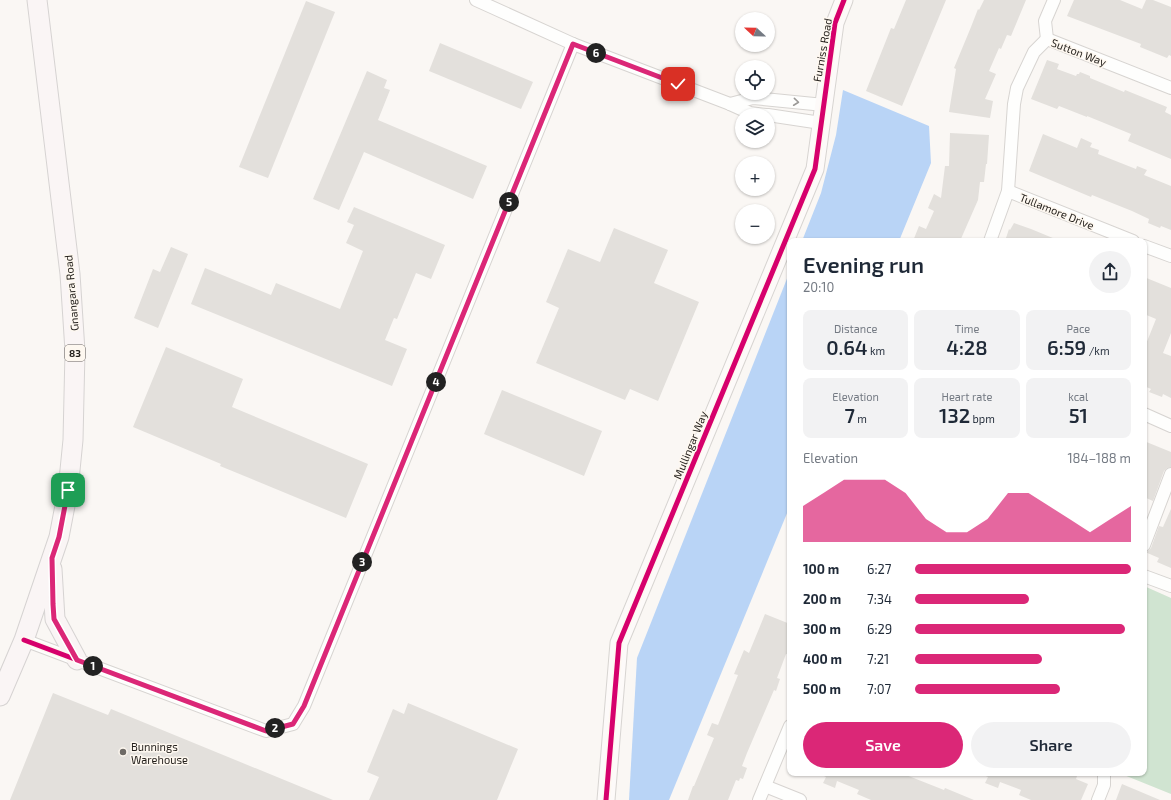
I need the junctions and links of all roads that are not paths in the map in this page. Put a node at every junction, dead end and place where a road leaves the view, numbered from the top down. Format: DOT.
graph roads {
  1 [pos="37,0"];
  2 [pos="844,0"];
  3 [pos="1054,0"];
  4 [pos="479,1"];
  5 [pos="1048,39"];
  6 [pos="573,44"];
  7 [pos="1171,88"];
  8 [pos="730,104"];
  9 [pos="824,105"];
  10 [pos="739,108"];
  11 [pos="775,116"];
  12 [pos="821,123"];
  13 [pos="1008,191"];
  14 [pos="991,238"];
  15 [pos="1126,238"];
  16 [pos="1147,247"];
  17 [pos="1171,256"];
  18 [pos="1147,415"];
  19 [pos="1171,426"];
  20 [pos="1171,474"];
  21 [pos="1147,537"];
  22 [pos="52,558"];
  23 [pos="1147,577"];
  24 [pos="1171,586"];
  25 [pos="24,640"];
  26 [pos="77,660"];
  27 [pos="0,696"];
  28 [pos="787,733"];
  29 [pos="1104,776"];
  30 [pos="765,786"];
  31 [pos="606,800"];
  32 [pos="759,800"];
  33 [pos="800,800"];
  34 [pos="1098,800"];
  1 -- 22 [label="main road, Gnangara Road / 83"];
  2 -- 9 [label="street, Furniss Road"];
  3 -- 5 [label="street"];
  4 -- 6 [label="street"];
  5 -- 7 [label="street, Sutton Way"];
  5 -- 13 [label="street, Sutton Way"];
  6 -- 8 [label="street"];
  6 -- 26 [label="street"];
  8 -- 9 [label="street, one-way"];
  8 -- 10 [label="street"];
  9 -- 12 [label="street, Mullingar Way"];
  11 -- 12 [label="street"];
  12 -- 31 [label="street, Mullingar Way"];
  13 -- 14 [label="street, Tullamore Drive"];
  13 -- 15 [label="street, Tullamore Drive"];
  16 -- 17 [label="street"];
  18 -- 19 [label="street"];
  20 -- 21 [label="street"];
  22 -- 25 [label="main road, Gnangara Road / 83"];
  22 -- 26 [label="main road"];
  23 -- 24 [label="street"];
  25 -- 26 [label="street"];
  25 -- 27 [label="main road, Gnangara Road / 83"];
  28 -- 30 [label="street"];
  29 -- 34 [label="street"];
  30 -- 32 [label="street"];
  30 -- 33 [label="street"];
}
